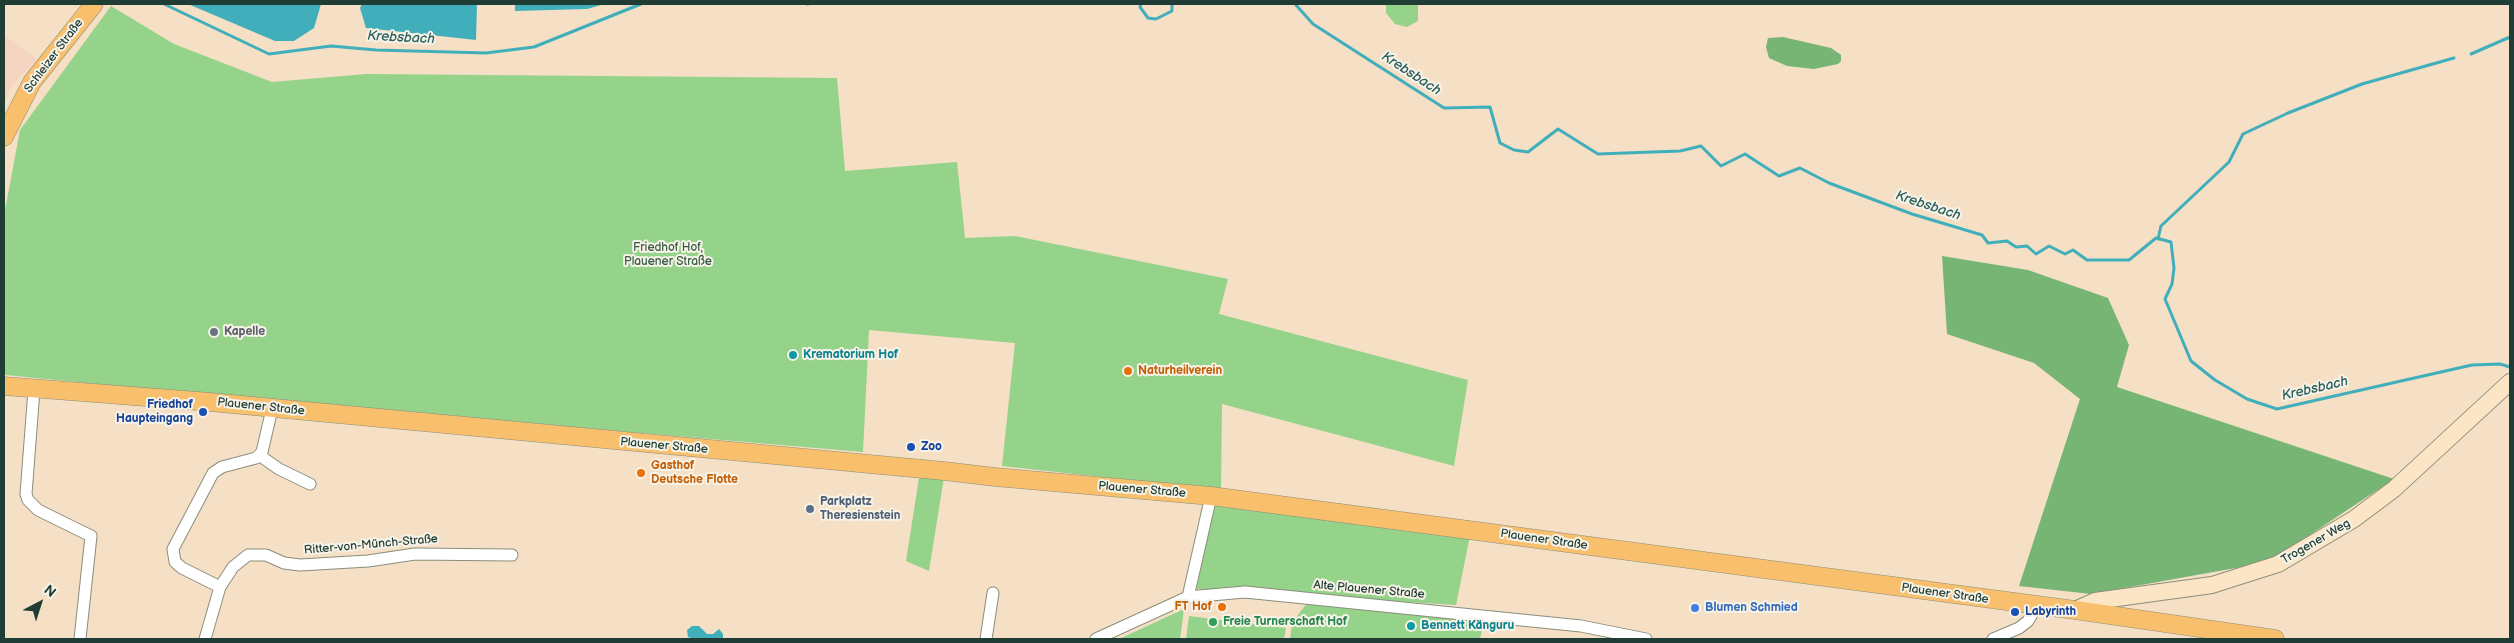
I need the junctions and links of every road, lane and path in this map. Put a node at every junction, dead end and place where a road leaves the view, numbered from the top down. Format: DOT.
graph roads {
  1 [pos="94,4"];
  2 [pos="4,137"];
  3 [pos="2510,382"];
  4 [pos="4,386"];
  5 [pos="34,390"];
  6 [pos="272,408"];
  7 [pos="260,455"];
  8 [pos="310,484"];
  9 [pos="1211,496"];
  10 [pos="512,555"];
  11 [pos="220,587"];
  12 [pos="994,593"];
  13 [pos="1188,598"];
  14 [pos="2037,606"];
  15 [pos="2075,610"];
  16 [pos="80,639"];
  17 [pos="205,639"];
  18 [pos="986,639"];
  19 [pos="1096,639"];
  20 [pos="1646,639"];
  21 [pos="1993,639"];
  22 [pos="2274,639"];
  1 -- 2 [label="main road, Schleizer Straße"];
  3 -- 15 [label="street, Trogener Weg"];
  4 -- 5 [label="main road, Plauener Straße"];
  5 -- 6 [label="main road, Plauener Straße"];
  5 -- 16 [label="street"];
  6 -- 7 [label="street"];
  6 -- 9 [label="main road, Plauener Straße"];
  7 -- 8 [label="street"];
  7 -- 11 [label="street"];
  9 -- 13 [label="street"];
  9 -- 14 [label="main road, Plauener Straße"];
  10 -- 11 [label="street, Ritter-von-Münch-Straße"];
  11 -- 17 [label="street"];
  12 -- 18 [label="street"];
  13 -- 19 [label="street, Alte Plauener Straße"];
  13 -- 20 [label="street, Alte Plauener Straße"];
  14 -- 15 [label="main road, Plauener Straße"];
  14 -- 21 [label="street"];
  15 -- 22 [label="main road, Plauener Straße"];
}
